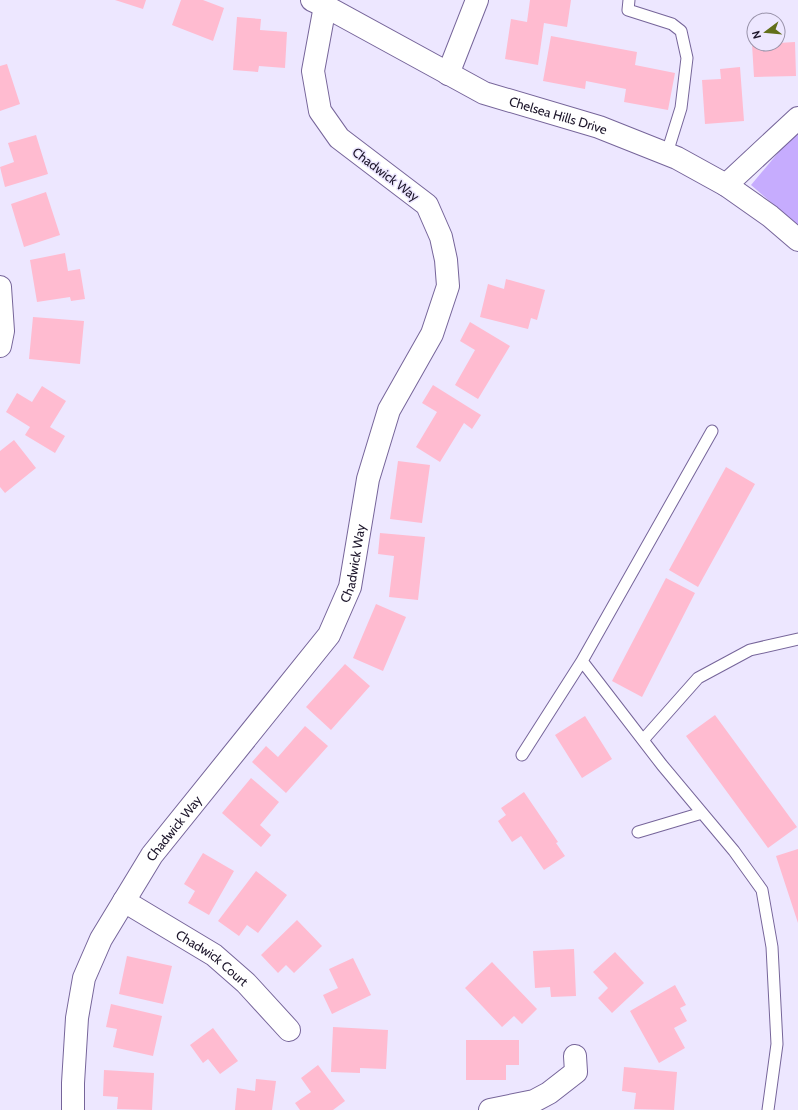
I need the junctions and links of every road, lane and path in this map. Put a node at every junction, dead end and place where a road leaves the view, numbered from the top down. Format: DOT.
graph roads {
  1 [pos="478,0"];
  2 [pos="629,0"];
  3 [pos="319,3"];
  4 [pos="448,74"];
  5 [pos="795,126"];
  6 [pos="667,153"];
  7 [pos="726,185"];
  8 [pos="798,240"];
  9 [pos="0,287"];
  10 [pos="0,346"];
  11 [pos="712,431"];
  12 [pos="798,639"];
  13 [pos="582,661"];
  14 [pos="643,740"];
  15 [pos="522,755"];
  16 [pos="702,813"];
  17 [pos="638,832"];
  18 [pos="124,901"];
  19 [pos="289,1030"];
  20 [pos="575,1056"];
  21 [pos="73,1110"];
  22 [pos="490,1110"];
  23 [pos="768,1110"];
  1 -- 4 [label="street"];
  2 -- 6 [label="lane"];
  3 -- 4 [label="street, Chelsea Hills Drive"];
  3 -- 18 [label="street, Chadwick Way"];
  4 -- 6 [label="street, Chelsea Hills Drive"];
  5 -- 7 [label="street"];
  6 -- 7 [label="street, Chelsea Hills Drive"];
  7 -- 8 [label="street, Chelsea Hills Drive"];
  9 -- 10 [label="street"];
  11 -- 13 [label="lane"];
  12 -- 14 [label="lane"];
  13 -- 14 [label="lane"];
  13 -- 15 [label="lane"];
  14 -- 16 [label="lane"];
  16 -- 17 [label="lane"];
  16 -- 23 [label="lane"];
  18 -- 19 [label="street, Chadwick Court"];
  18 -- 21 [label="street, Chadwick Way"];
  20 -- 22 [label="street"];
}
